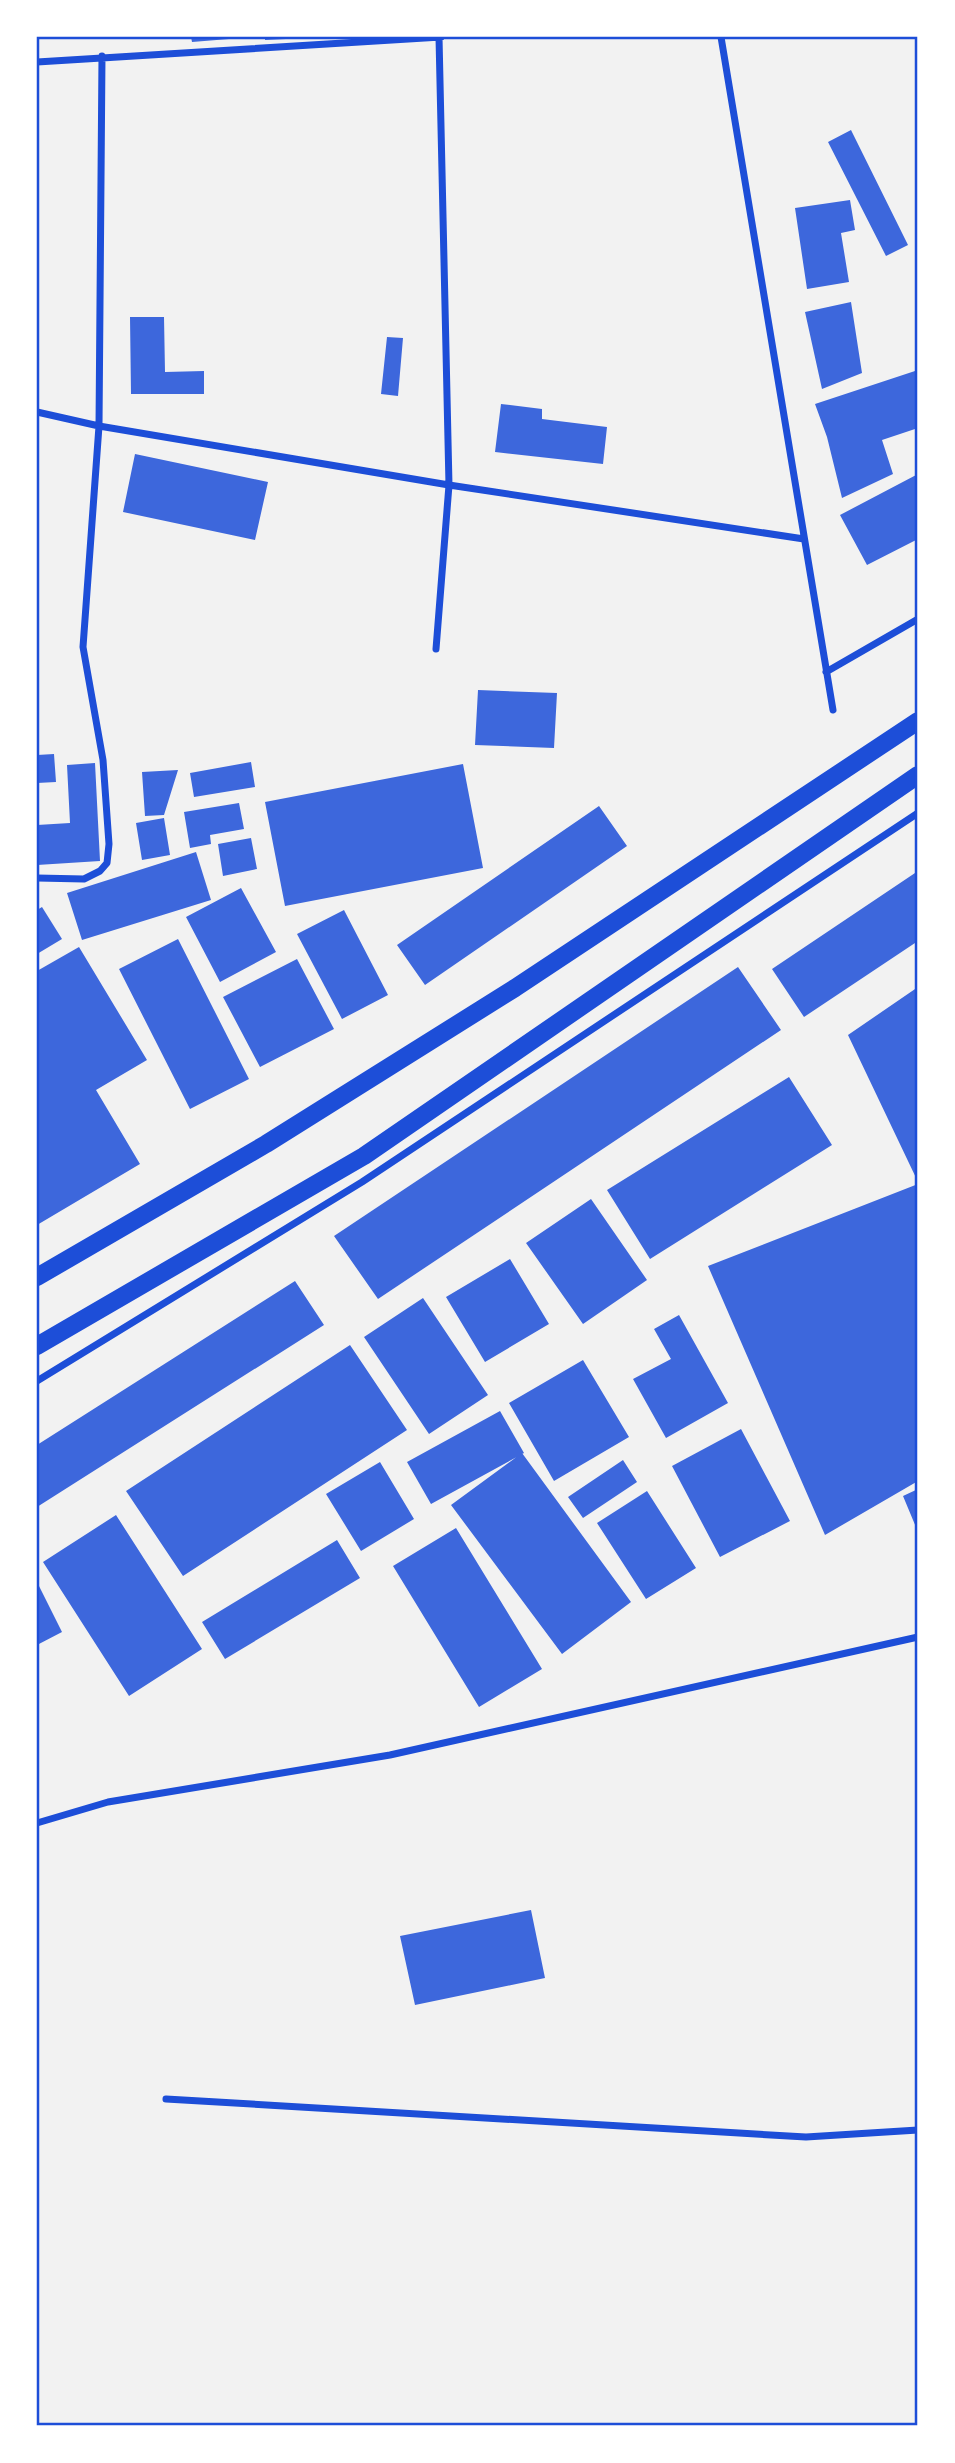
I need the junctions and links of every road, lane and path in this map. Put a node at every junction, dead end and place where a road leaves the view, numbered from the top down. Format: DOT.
graph roads {
  1 [pos="440,37"];
  2 [pos="721,37"];
  3 [pos="102,56"];
  4 [pos="37,62"];
  5 [pos="37,412"];
  6 [pos="99,426"];
  7 [pos="449,485"];
  8 [pos="804,539"];
  9 [pos="918,619"];
  10 [pos="436,649"];
  11 [pos="826,672"];
  12 [pos="833,710"];
  13 [pos="918,721"];
  14 [pos="918,775"];
  15 [pos="918,813"];
  16 [pos="37,878"];
  17 [pos="37,1277"];
  18 [pos="37,1346"];
  19 [pos="37,1381"];
  20 [pos="918,1637"];
  21 [pos="37,1823"];
  22 [pos="166,2099"];
  23 [pos="918,2130"];
  1 -- 3 [label="street"];
  1 -- 7 [label="street"];
  2 -- 8 [label="street"];
  3 -- 4 [label="street"];
  3 -- 6 [label="street"];
  5 -- 6 [label="street"];
  6 -- 7 [label="street"];
  6 -- 16 [label="street"];
  7 -- 8 [label="street"];
  7 -- 10 [label="street"];
  8 -- 11 [label="street"];
  9 -- 11 [label="street"];
  11 -- 12 [label="street"];
  13 -- 17 [label="main road"];
  14 -- 18 [label="main road"];
  15 -- 19 [label="street"];
  20 -- 21 [label="street"];
  22 -- 23 [label="street"];
}
